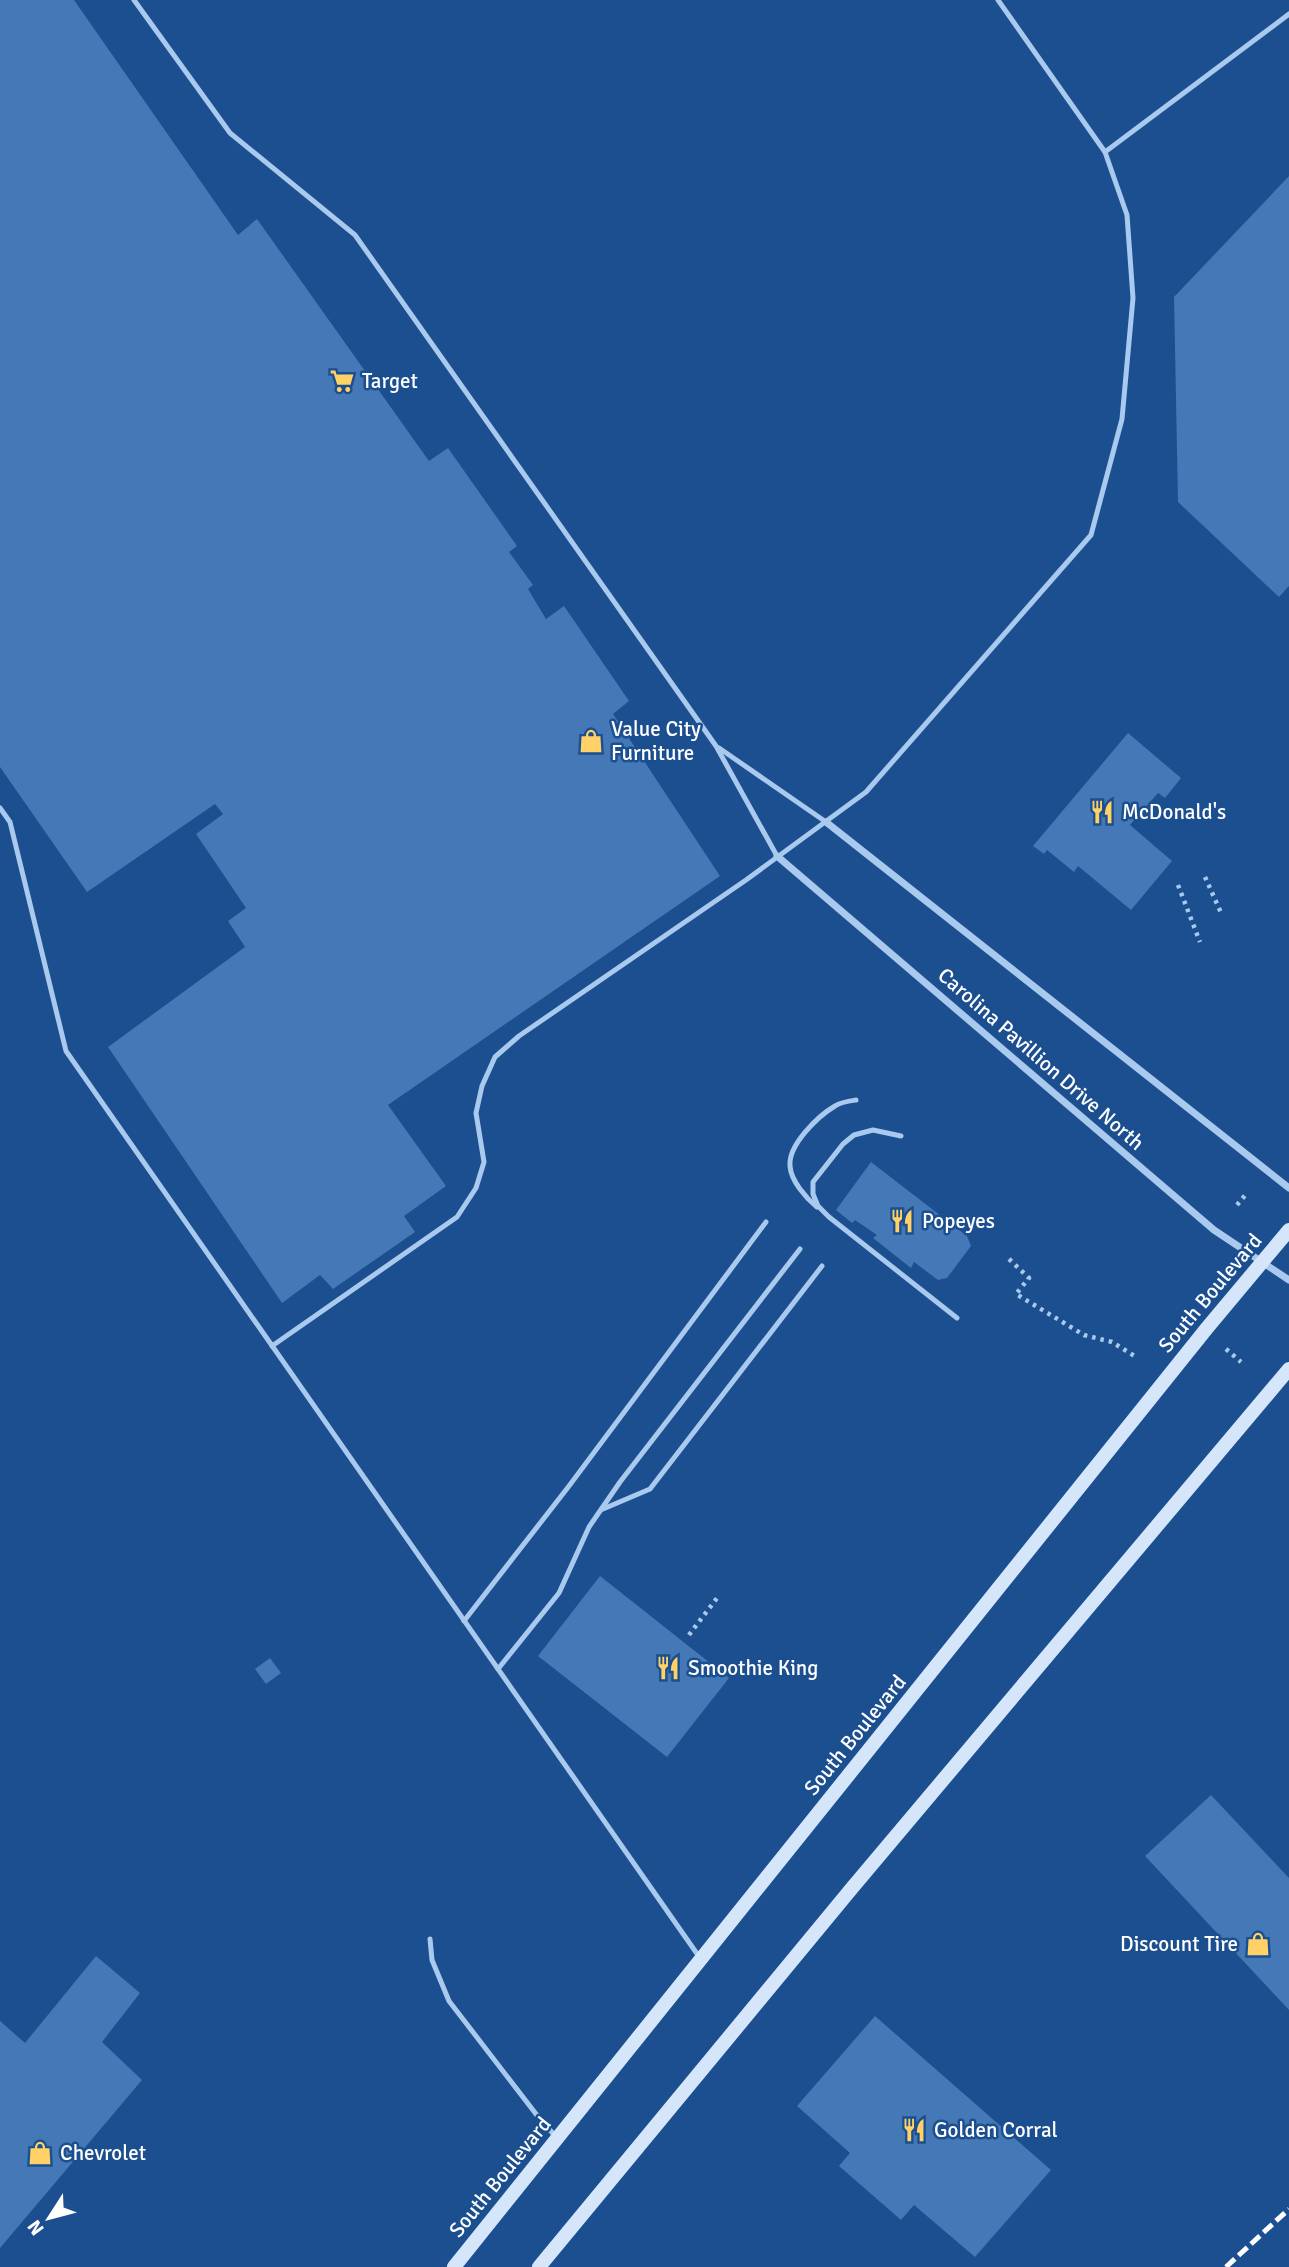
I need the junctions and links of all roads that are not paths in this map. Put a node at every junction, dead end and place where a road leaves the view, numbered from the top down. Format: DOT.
graph roads {
  1 [pos="134,0"];
  2 [pos="998,0"];
  3 [pos="1289,14"];
  4 [pos="1105,152"];
  5 [pos="716,746"];
  6 [pos="0,808"];
  7 [pos="826,822"];
  8 [pos="777,856"];
  9 [pos="856,1100"];
  10 [pos="901,1136"];
  11 [pos="1289,1188"];
  12 [pos="829,1217"];
  13 [pos="766,1222"];
  14 [pos="1289,1230"];
  15 [pos="800,1249"];
  16 [pos="1262,1262"];
  17 [pos="822,1266"];
  18 [pos="1289,1280"];
  19 [pos="957,1318"];
  20 [pos="272,1346"];
  21 [pos="1289,1369"];
  22 [pos="600,1510"];
  23 [pos="464,1620"];
  24 [pos="498,1669"];
  25 [pos="430,1939"];
  26 [pos="702,1960"];
  27 [pos="558,2139"];
  28 [pos="454,2267"];
  29 [pos="539,2267"];
  1 -- 5 [label="lane"];
  2 -- 4 [label="lane"];
  3 -- 4 [label="lane"];
  4 -- 7 [label="lane"];
  5 -- 7 [label="lane"];
  5 -- 8 [label="lane"];
  6 -- 20 [label="lane"];
  7 -- 8 [label="lane"];
  7 -- 11 [label="street"];
  8 -- 16 [label="street, Carolina Pavillion Drive North"];
  8 -- 20 [label="lane"];
  9 -- 12 [label="lane"];
  10 -- 12 [label="lane"];
  12 -- 19 [label="lane"];
  13 -- 23 [label="lane"];
  14 -- 16 [label="main road, South Boulevard"];
  15 -- 22 [label="lane"];
  16 -- 18 [label="street, Carolina Pavillion Drive North"];
  16 -- 26 [label="main road, South Boulevard"];
  17 -- 22 [label="lane"];
  20 -- 23 [label="lane"];
  21 -- 29 [label="main road"];
  22 -- 24 [label="lane"];
  23 -- 24 [label="lane"];
  24 -- 26 [label="lane"];
  25 -- 27 [label="lane"];
  26 -- 27 [label="main road, South Boulevard"];
  27 -- 28 [label="main road, South Boulevard"];
}
